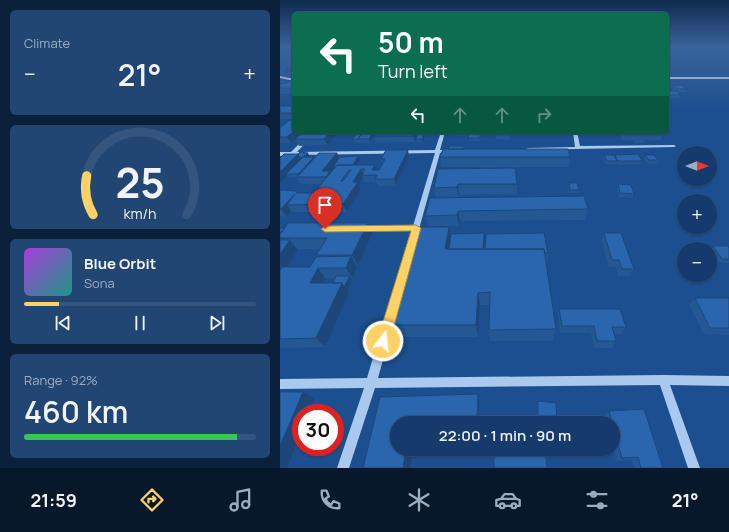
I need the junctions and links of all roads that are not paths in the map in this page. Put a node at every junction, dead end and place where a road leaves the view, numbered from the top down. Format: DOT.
graph roads {
  1 [pos="280,77"];
  2 [pos="669,78"];
  3 [pos="729,78"];
  4 [pos="292,80"];
  5 [pos="292,80"];
  6 [pos="280,81"];
  7 [pos="312,134"];
  8 [pos="442,134"];
  9 [pos="575,134"];
  10 [pos="674,146"];
  11 [pos="578,148"];
  12 [pos="523,150"];
  13 [pos="437,151"];
  14 [pos="460,151"];
  15 [pos="280,154"];
  16 [pos="291,154"];
  17 [pos="280,166"];
  18 [pos="416,228"];
  19 [pos="356,229"];
  20 [pos="663,380"];
  21 [pos="729,381"];
  22 [pos="371,383"];
  23 [pos="280,384"];
  24 [pos="343,468"];
  25 [pos="694,468"];
  1 -- 4 [label="main road"];
  2 -- 3 [label="main road"];
  5 -- 6 [label="main road"];
  7 -- 16 [label="street"];
  8 -- 13 [label="street"];
  9 -- 11 [label="street"];
  10 -- 11 [label="street"];
  11 -- 12 [label="street"];
  13 -- 14 [label="street"];
  13 -- 16 [label="street"];
  13 -- 18 [label="street"];
  15 -- 16 [label="street"];
  16 -- 17 [label="street"];
  18 -- 19 [label="street"];
  18 -- 22 [label="street"];
  20 -- 21 [label="street"];
  20 -- 22 [label="street"];
  20 -- 25 [label="street"];
  22 -- 23 [label="street"];
  22 -- 24 [label="street"];
}
